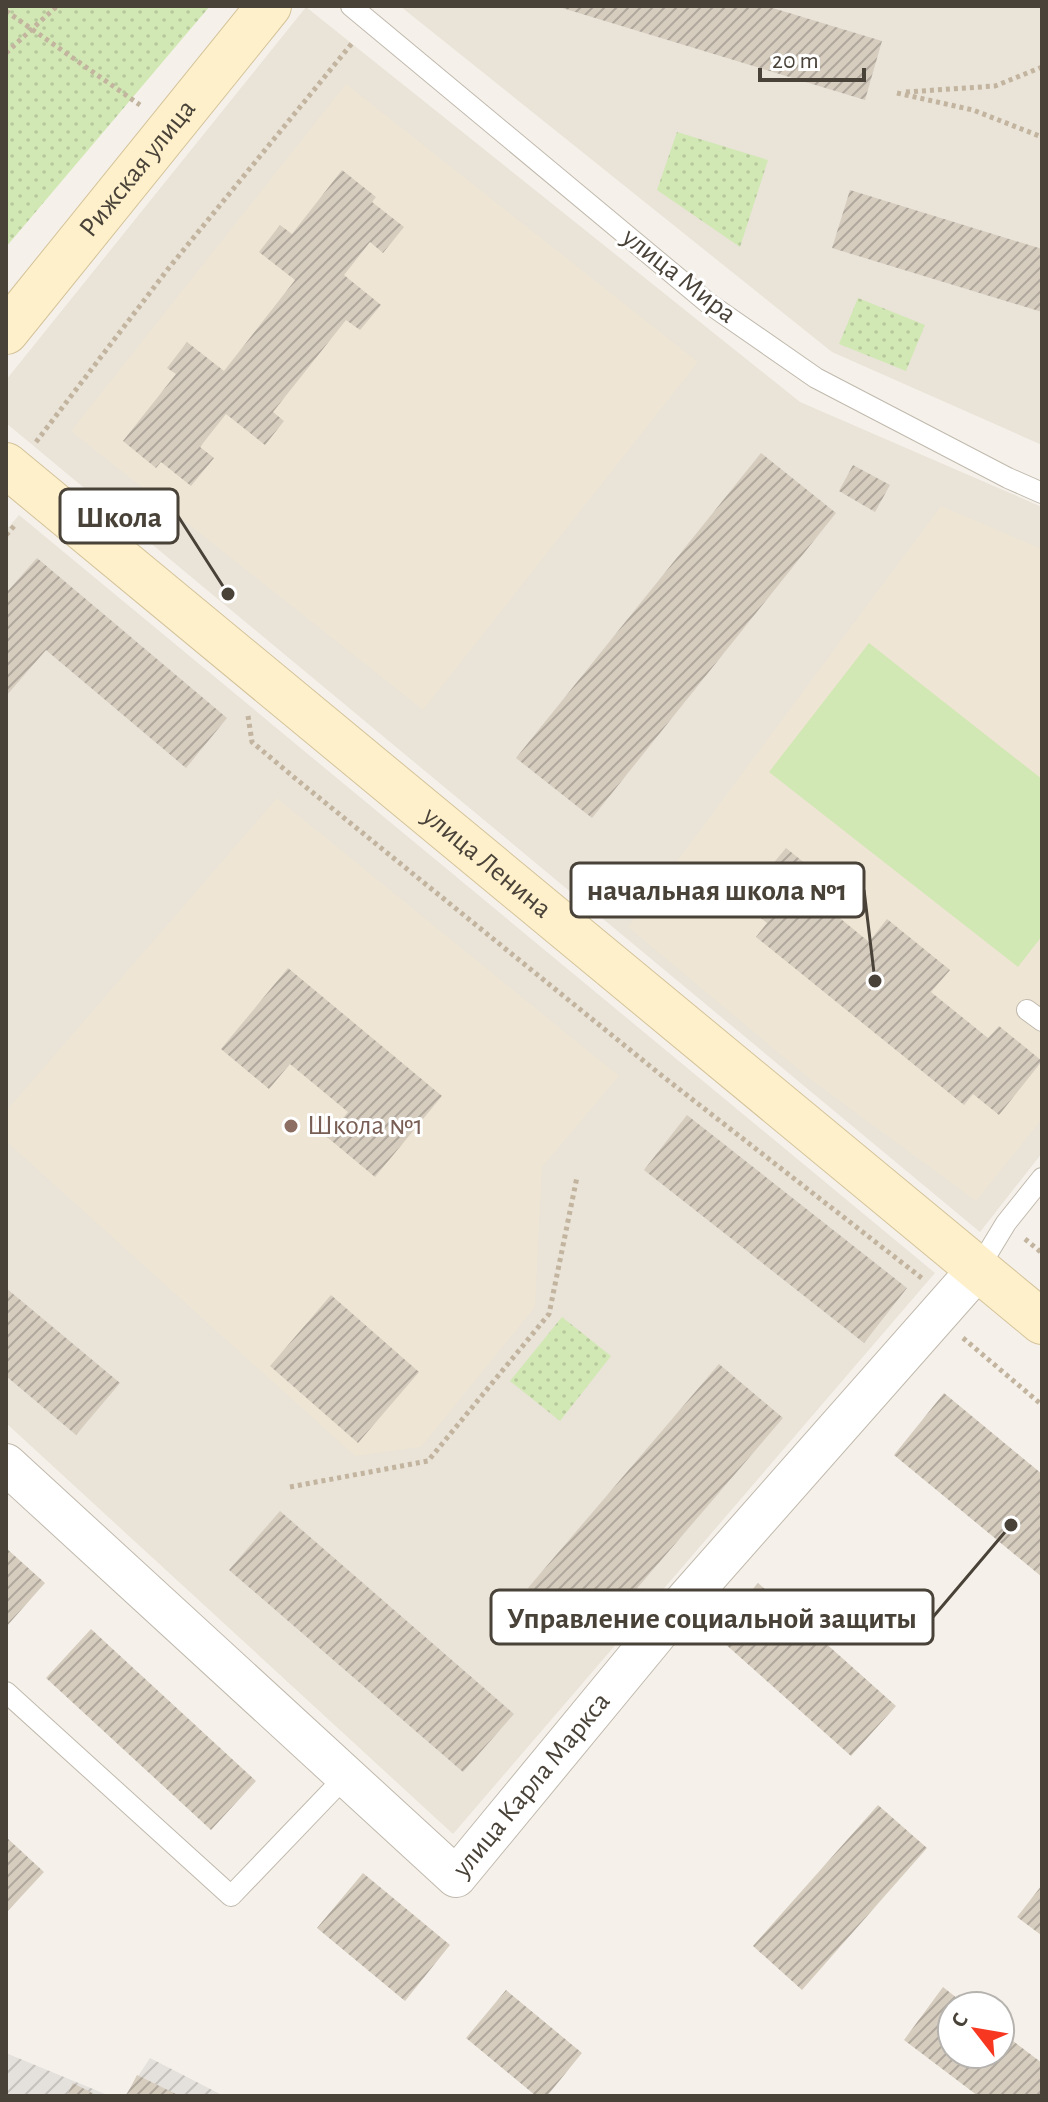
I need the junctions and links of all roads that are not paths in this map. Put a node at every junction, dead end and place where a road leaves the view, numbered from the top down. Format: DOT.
graph roads {
  1 [pos="269,6"];
  2 [pos="351,6"];
  3 [pos="6,332"];
  4 [pos="15,468"];
  5 [pos="1042,493"];
  6 [pos="1042,1178"];
  7 [pos="978,1269"];
  8 [pos="1042,1322"];
  9 [pos="6,1464"];
  10 [pos="6,1692"];
  11 [pos="346,1776"];
  1 -- 3 [label="street, Рижская улица"];
  2 -- 5 [label="lane, улица Мира"];
  4 -- 7 [label="street, улица Ленина"];
  6 -- 7 [label="lane"];
  7 -- 8 [label="street, улица Ленина"];
  7 -- 11 [label="street, улица Карла Маркса"];
  9 -- 11 [label="street, улица Карла Маркса"];
  10 -- 11 [label="lane"];
}
